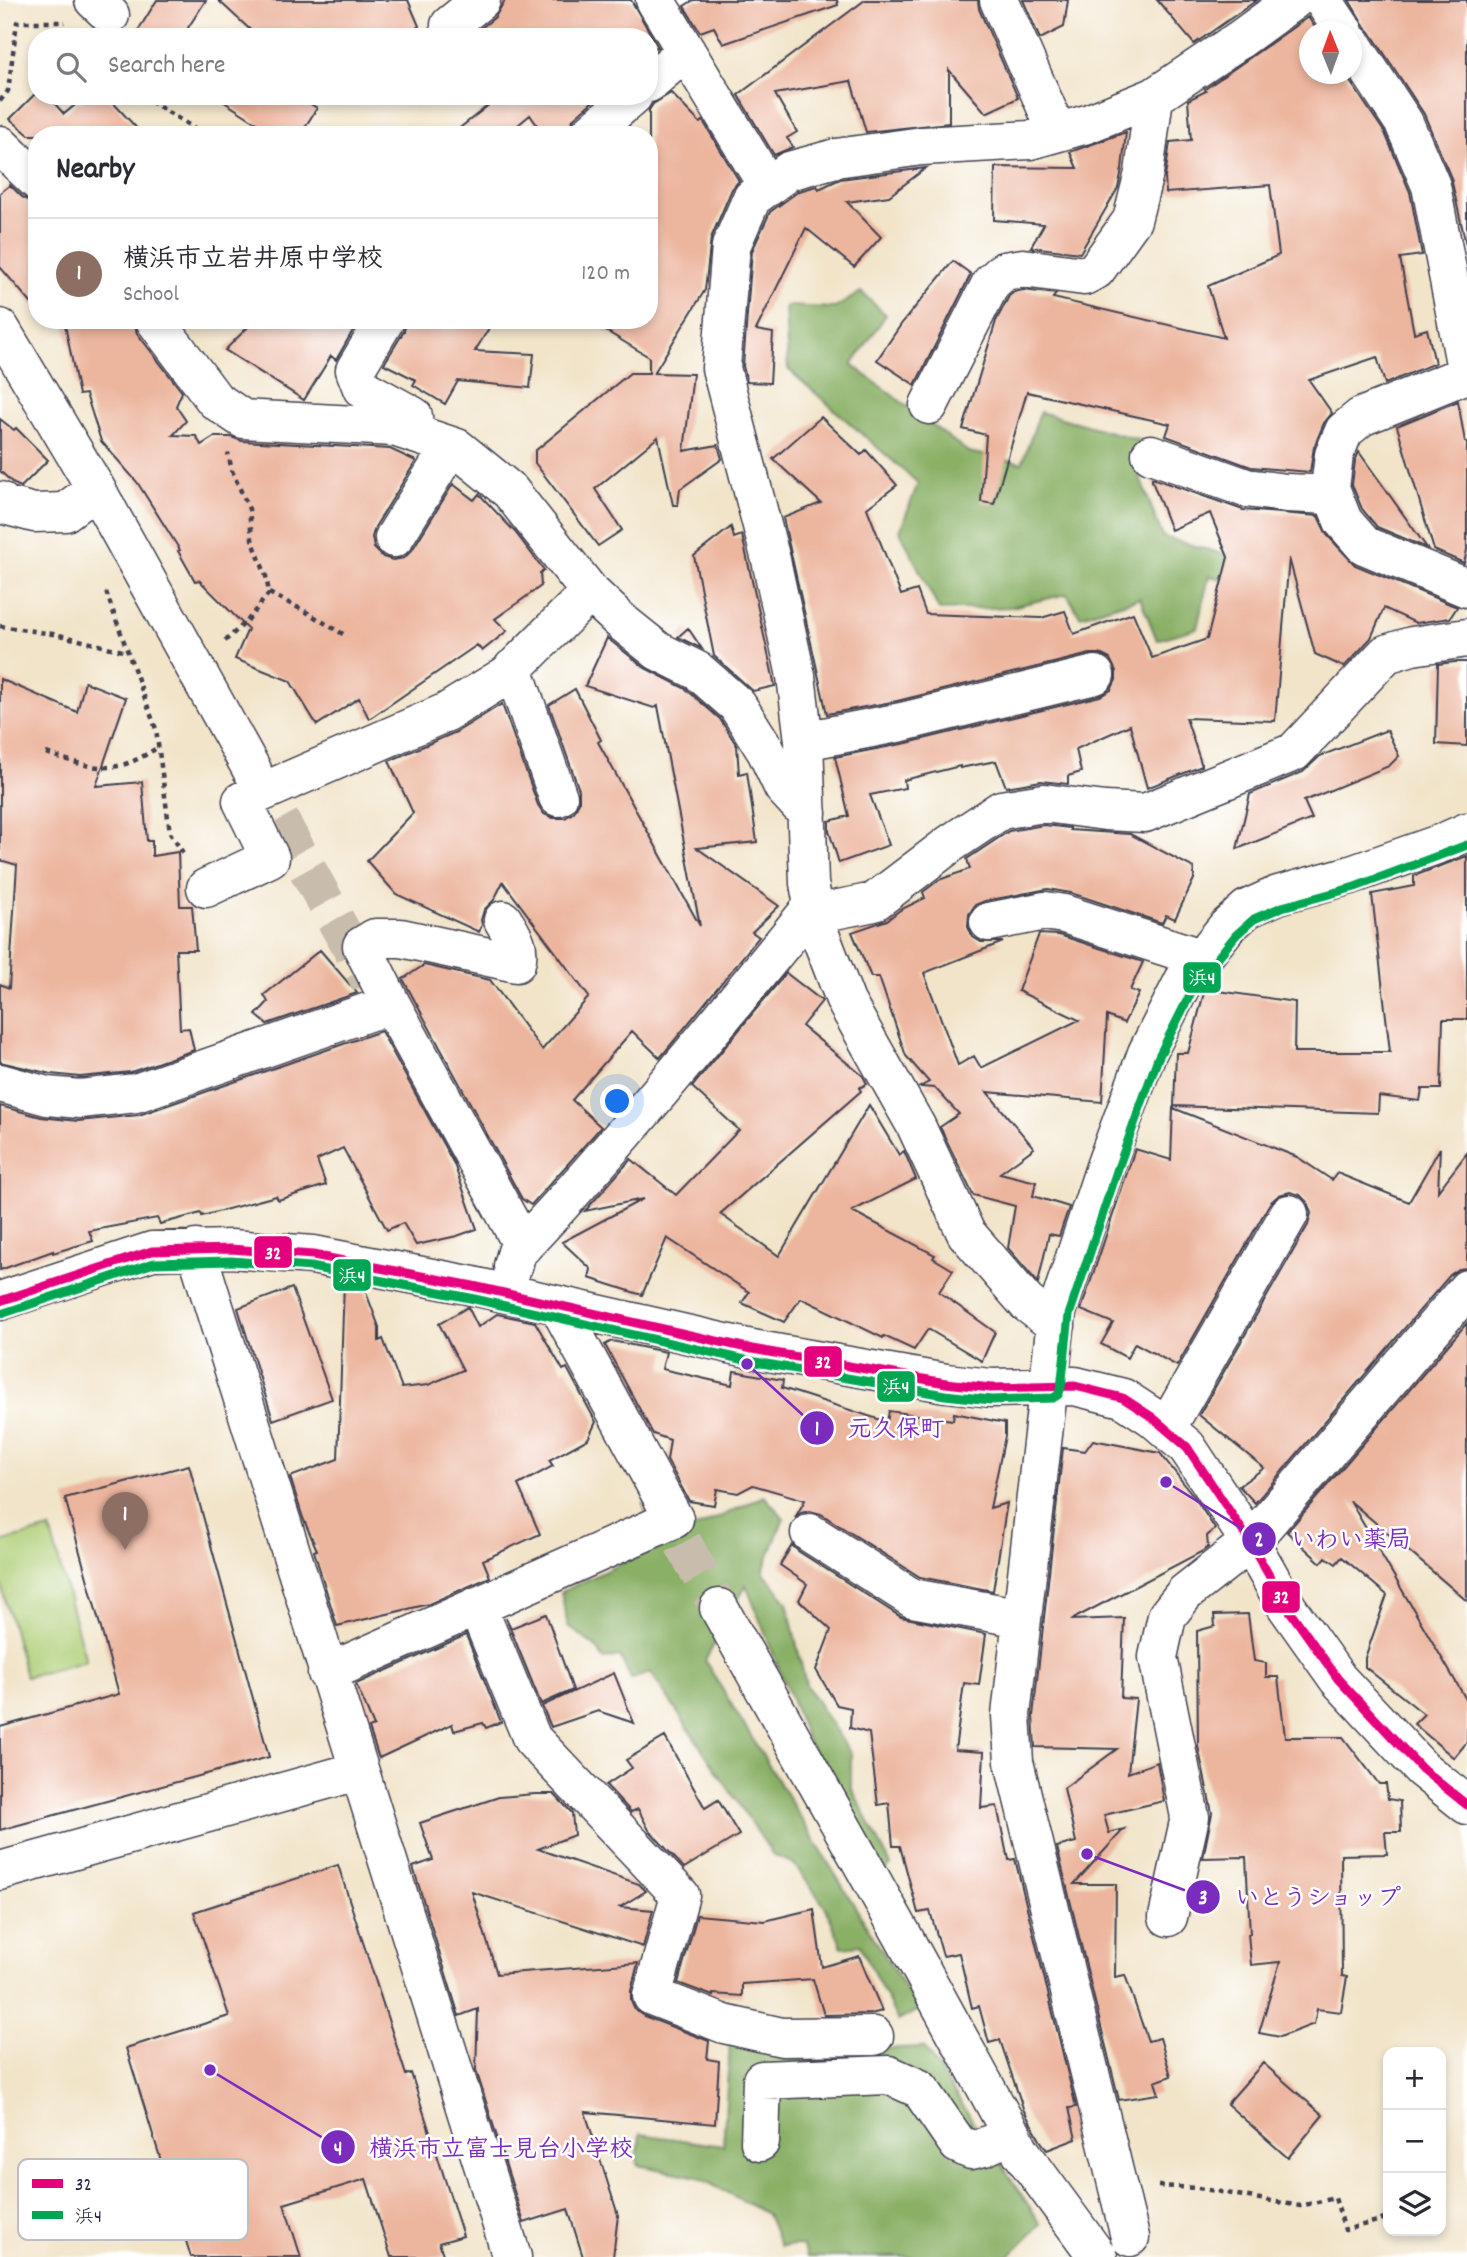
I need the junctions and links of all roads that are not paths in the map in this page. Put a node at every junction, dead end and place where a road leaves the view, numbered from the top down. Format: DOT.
graph roads {
  1 [pos="481,0"];
  2 [pos="655,0"];
  3 [pos="999,0"];
  4 [pos="1294,0"];
  5 [pos="1323,0"];
  6 [pos="1336,21"];
  7 [pos="451,28"];
  8 [pos="686,51"];
  9 [pos="1362,59"];
  10 [pos="658,75"];
  11 [pos="1154,97"];
  12 [pos="623,105"];
  13 [pos="598,126"];
  14 [pos="1057,132"];
  15 [pos="0,145"];
  16 [pos="28,172"];
  17 [pos="768,187"];
  18 [pos="0,328"];
  19 [pos="162,329"];
  20 [pos="380,329"];
  21 [pos="929,405"];
  22 [pos="414,433"];
  23 [pos="451,446"];
  24 [pos="1151,454"];
  25 [pos="96,489"];
  26 [pos="1332,495"];
  27 [pos="0,501"];
  28 [pos="394,538"];
  29 [pos="1467,588"];
  30 [pos="590,592"];
  31 [pos="1467,638"];
  32 [pos="513,668"];
  33 [pos="1095,675"];
  34 [pos="804,741"];
  35 [pos="252,770"];
  36 [pos="558,797"];
  37 [pos="807,813"];
  38 [pos="1467,832"];
  39 [pos="206,888"];
  40 [pos="814,910"];
  41 [pos="503,920"];
  42 [pos="989,922"];
  43 [pos="1201,958"];
  44 [pos="391,1004"];
  45 [pos="0,1083"];
  46 [pos="1289,1214"];
  47 [pos="523,1246"];
  48 [pos="196,1249"];
  49 [pos="1467,1289"];
  50 [pos="506,1294"];
  51 [pos="0,1301"];
  52 [pos="558,1305"];
  53 [pos="1056,1325"];
  54 [pos="1049,1386"];
  55 [pos="1166,1429"];
  56 [pos="810,1532"];
  57 [pos="1250,1542"];
  58 [pos="477,1606"];
  59 [pos="719,1608"];
  60 [pos="1022,1618"];
  61 [pos="327,1672"];
  62 [pos="358,1771"];
  63 [pos="1467,1805"];
  64 [pos="0,1871"];
  65 [pos="1168,1917"];
  66 [pos="874,2036"];
  67 [pos="1012,2134"];
  68 [pos="760,2142"];
  69 [pos="1131,2240"];
  70 [pos="512,2257"];
  71 [pos="1098,2257"];
  1 -- 7 [label="street"];
  2 -- 8 [label="street"];
  3 -- 14 [label="street"];
  4 -- 11 [label="street"];
  5 -- 6 [label="street"];
  8 -- 10 [label="street"];
  8 -- 17 [label="street"];
  9 -- 26 [label="street"];
  11 -- 14 [label="street"];
  11 -- 21 [label="street"];
  12 -- 13 [label="street"];
  14 -- 17 [label="street"];
  15 -- 16 [label="street"];
  17 -- 34 [label="street"];
  18 -- 25 [label="street"];
  19 -- 22 [label="street"];
  20 -- 22 [label="street"];
  22 -- 23 [label="street"];
  23 -- 28 [label="street"];
  23 -- 30 [label="street"];
  24 -- 26 [label="street"];
  25 -- 27 [label="street"];
  25 -- 35 [label="street"];
  26 -- 29 [label="street"];
  30 -- 32 [label="street"];
  30 -- 37 [label="street"];
  31 -- 40 [label="street"];
  32 -- 36 [label="street"];
  32 -- 39 [label="street"];
  33 -- 34 [label="street"];
  34 -- 37 [label="street"];
  37 -- 40 [label="street"];
  38 -- 43 [label="street"];
  40 -- 47 [label="street"];
  40 -- 53 [label="street"];
  41 -- 44 [label="street"];
  42 -- 43 [label="street"];
  43 -- 53 [label="street"];
  44 -- 45 [label="street"];
  44 -- 47 [label="street"];
  46 -- 55 [label="street"];
  47 -- 50 [label="street"];
  48 -- 50 [label="street"];
  48 -- 51 [label="street"];
  48 -- 61 [label="street"];
  49 -- 57 [label="street"];
  50 -- 52 [label="street"];
  52 -- 54 [label="street"];
  52 -- 58 [label="street"];
  53 -- 54 [label="street"];
  54 -- 55 [label="street"];
  54 -- 60 [label="street"];
  55 -- 57 [label="street"];
  56 -- 60 [label="street"];
  57 -- 63 [label="street"];
  57 -- 65 [label="street"];
  58 -- 61 [label="street"];
  58 -- 66 [label="street"];
  59 -- 67 [label="street"];
  60 -- 69 [label="street"];
  61 -- 62 [label="street"];
  62 -- 64 [label="street"];
  62 -- 70 [label="street"];
  67 -- 68 [label="street"];
  67 -- 71 [label="street"];
}
